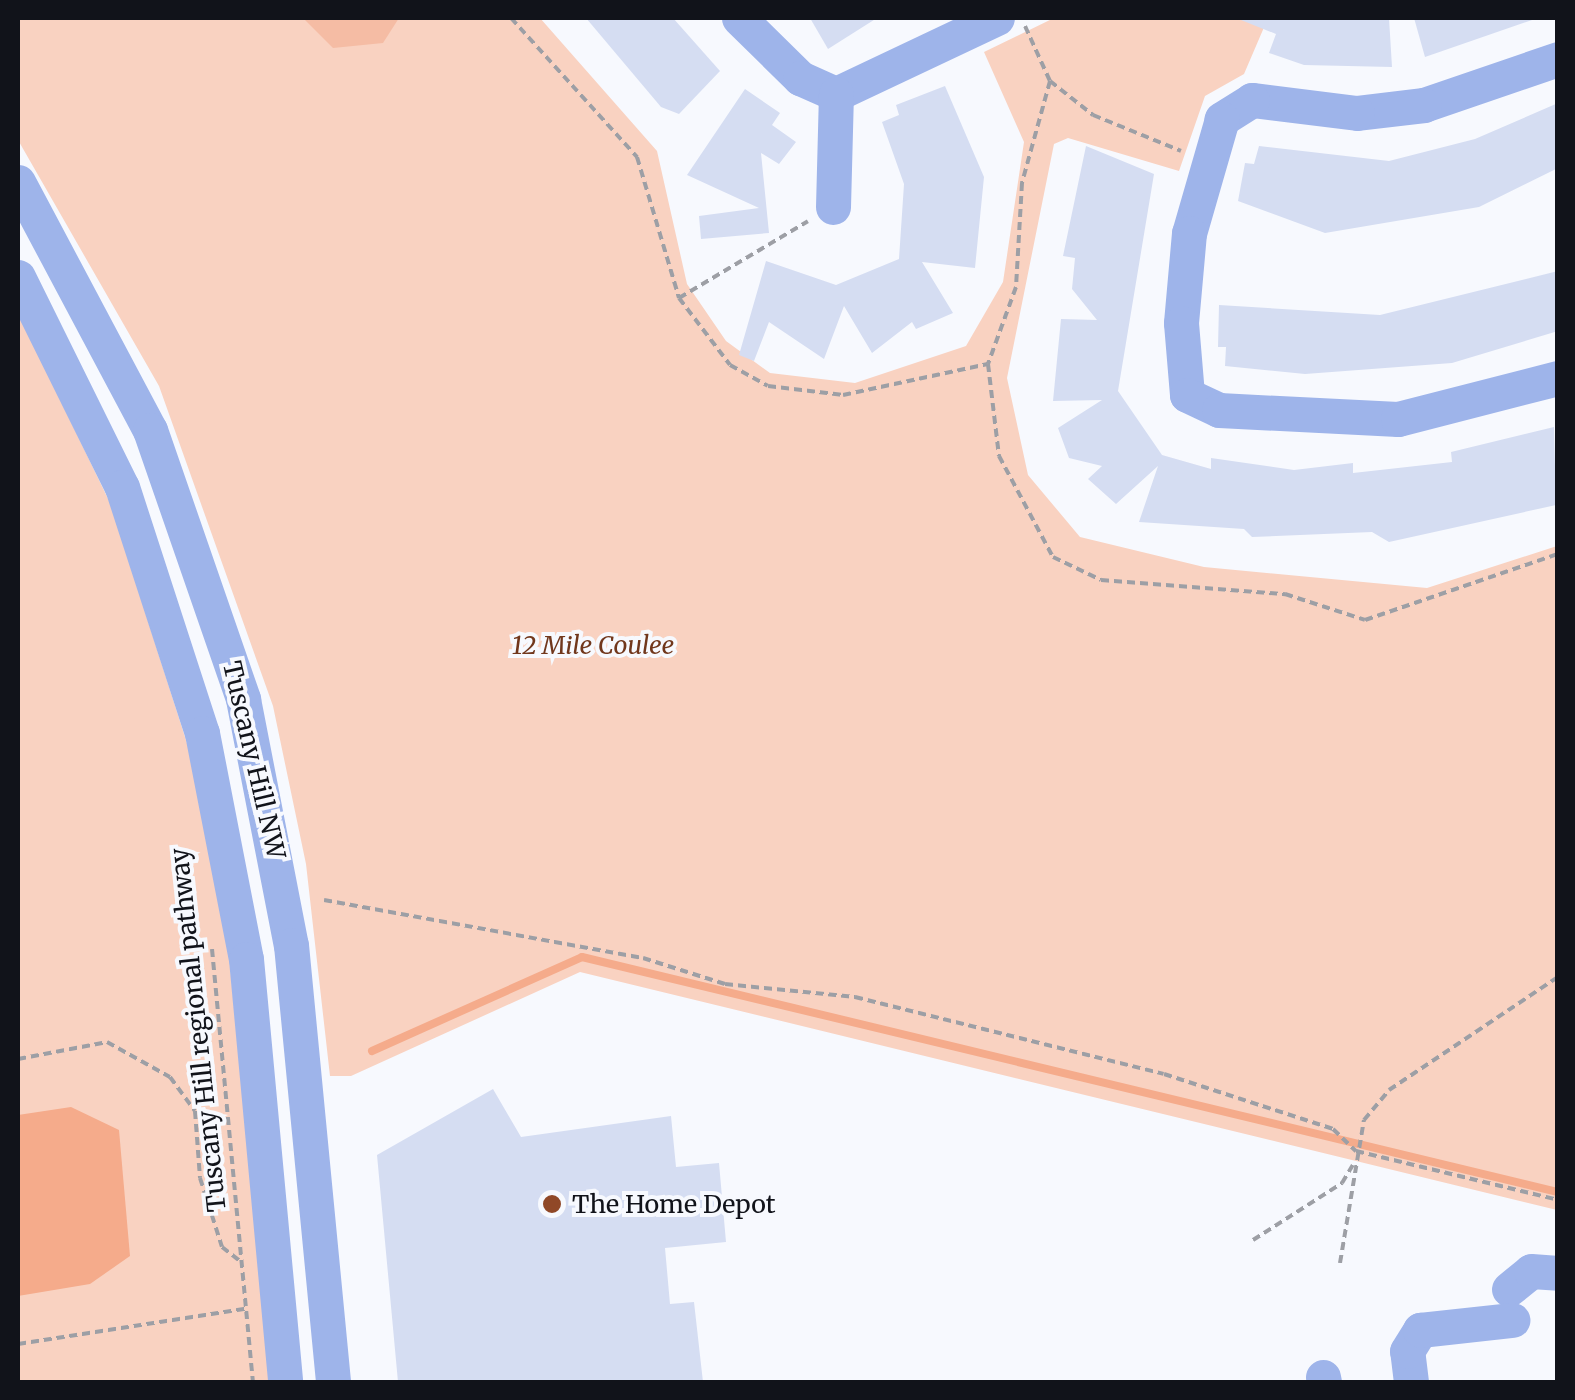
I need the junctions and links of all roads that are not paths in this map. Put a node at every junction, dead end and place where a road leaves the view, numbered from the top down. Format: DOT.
graph roads {
  1 [pos="739,18"];
  2 [pos="997,18"];
  3 [pos="1558,59"];
  4 [pos="836,94"];
  5 [pos="18,182"];
  6 [pos="833,206"];
  7 [pos="18,278"];
  8 [pos="1558,378"];
  9 [pos="1558,1272"];
  10 [pos="286,1382"];
  11 [pos="334,1382"];
  12 [pos="1411,1382"];
  1 -- 4 [label="street"];
  2 -- 4 [label="street"];
  3 -- 8 [label="street"];
  4 -- 6 [label="street"];
  5 -- 11 [label="street, Tuscany Hill NW"];
  7 -- 10 [label="street, Tuscany Hill NW"];
  9 -- 12 [label="street"];
}
